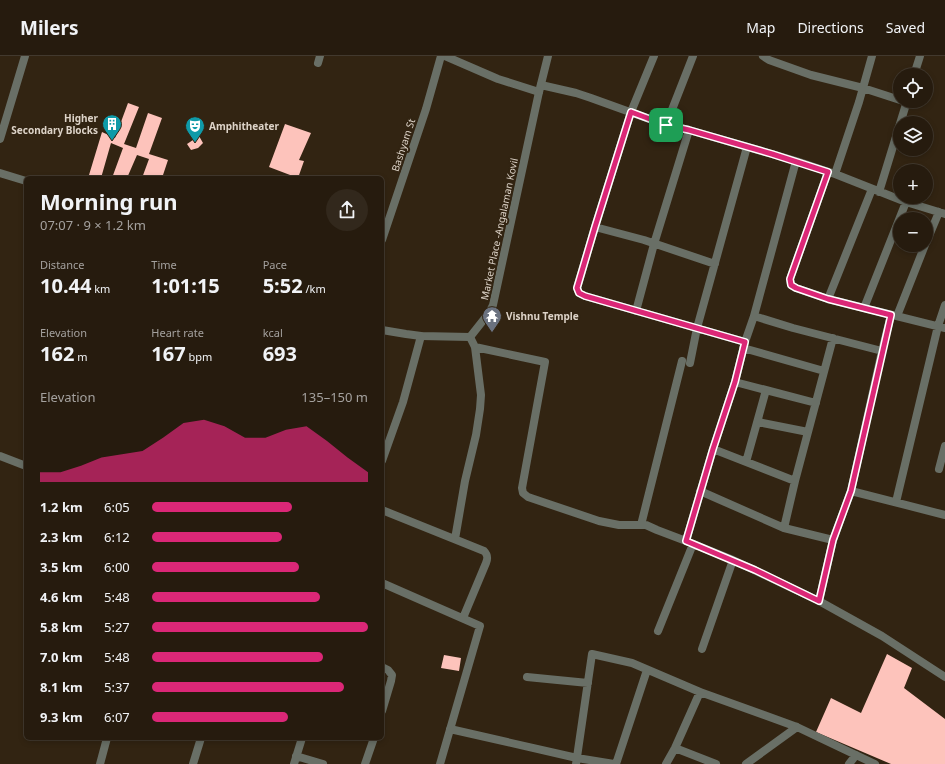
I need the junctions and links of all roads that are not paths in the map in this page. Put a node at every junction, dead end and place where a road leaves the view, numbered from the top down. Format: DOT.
graph roads {
  1 [pos="25,56"];
  2 [pos="441,56"];
  3 [pos="445,56"];
  4 [pos="548,56"];
  5 [pos="654,56"];
  6 [pos="692,56"];
  7 [pos="763,56"];
  8 [pos="872,56"];
  9 [pos="920,56"];
  10 [pos="916,68"];
  11 [pos="540,88"];
  12 [pos="863,88"];
  13 [pos="893,98"];
  14 [pos="902,108"];
  15 [pos="631,112"];
  16 [pos="666,125"];
  17 [pos="689,130"];
  18 [pos="0,139"];
  19 [pos="747,147"];
  20 [pos="796,161"];
  21 [pos="831,173"];
  22 [pos="0,174"];
  23 [pos="24,180"];
  24 [pos="875,190"];
  25 [pos="893,197"];
  26 [pos="905,204"];
  27 [pos="913,204"];
  28 [pos="942,213"];
  29 [pos="595,227"];
  30 [pos="933,230"];
  31 [pos="384,234"];
  32 [pos="654,244"];
  33 [pos="922,252"];
  34 [pos="715,264"];
  35 [pos="828,299"];
  36 [pos="945,305"];
  37 [pos="864,308"];
  38 [pos="636,311"];
  39 [pos="754,316"];
  40 [pos="894,316"];
  41 [pos="942,327"];
  42 [pos="697,328"];
  43 [pos="384,330"];
  44 [pos="421,336"];
  45 [pos="470,337"];
  46 [pos="833,338"];
  47 [pos="744,345"];
  48 [pos="475,347"];
  49 [pos="882,351"];
  50 [pos="824,371"];
  51 [pos="735,382"];
  52 [pos="766,390"];
  53 [pos="816,403"];
  54 [pos="758,422"];
  55 [pos="808,432"];
  56 [pos="945,446"];
  57 [pos="713,449"];
  58 [pos="384,455"];
  59 [pos="0,456"];
  60 [pos="746,462"];
  61 [pos="24,465"];
  62 [pos="939,469"];
  63 [pos="795,481"];
  64 [pos="700,491"];
  65 [pos="851,491"];
  66 [pos="896,502"];
  67 [pos="384,511"];
  68 [pos="945,515"];
  69 [pos="641,525"];
  70 [pos="784,528"];
  71 [pos="455,539"];
  72 [pos="833,540"];
  73 [pos="689,542"];
  74 [pos="733,560"];
  75 [pos="384,585"];
  76 [pos="819,601"];
  77 [pos="463,618"];
  78 [pos="658,631"];
  79 [pos="702,649"];
  80 [pos="384,668"];
  81 [pos="647,670"];
  82 [pos="527,677"];
  83 [pos="945,677"];
  84 [pos="588,683"];
  85 [pos="700,692"];
  86 [pos="384,704"];
  87 [pos="796,727"];
  88 [pos="450,729"];
  89 [pos="106,740"];
  90 [pos="200,740"];
  91 [pos="301,740"];
  92 [pos="373,740"];
  93 [pos="675,748"];
  94 [pos="856,755"];
  95 [pos="295,760"];
  96 [pos="576,761"];
  97 [pos="100,764"];
  98 [pos="193,764"];
  99 [pos="323,764"];
  100 [pos="365,764"];
  101 [pos="440,764"];
  102 [pos="615,764"];
  103 [pos="666,764"];
  104 [pos="716,764"];
  105 [pos="746,764"];
  106 [pos="849,764"];
  107 [pos="875,764"];
  1 -- 18 [label="street"];
  2 -- 31 [label="street, Bashyam St"];
  3 -- 11 [label="street"];
  4 -- 11 [label="street, Market Place -Angalaman Kovil"];
  5 -- 15 [label="street"];
  6 -- 16 [label="street"];
  7 -- 12 [label="street"];
  8 -- 12 [label="street"];
  9 -- 10 [label="street"];
  11 -- 15 [label="street"];
  11 -- 45 [label="street, Market Place -Angalaman Kovil"];
  12 -- 13 [label="street"];
  12 -- 21 [label="street"];
  14 -- 24 [label="street"];
  15 -- 16 [label="street"];
  15 -- 29 [label="street"];
  16 -- 17 [label="street"];
  17 -- 19 [label="street"];
  17 -- 32 [label="street"];
  19 -- 20 [label="street"];
  19 -- 34 [label="street"];
  20 -- 21 [label="street"];
  20 -- 39 [label="street"];
  21 -- 24 [label="street"];
  21 -- 35 [label="street"];
  22 -- 23 [label="street"];
  24 -- 25 [label="street"];
  24 -- 35 [label="street"];
  26 -- 37 [label="street"];
  27 -- 28 [label="street"];
  28 -- 30 [label="street"];
  29 -- 32 [label="street"];
  29 -- 38 [label="street"];
  32 -- 34 [label="street"];
  32 -- 38 [label="street"];
  33 -- 40 [label="street"];
  34 -- 42 [label="street"];
  35 -- 37 [label="street"];
  36 -- 41 [label="street"];
  37 -- 40 [label="street"];
  38 -- 42 [label="street"];
  39 -- 46 [label="street"];
  39 -- 47 [label="street"];
  40 -- 41 [label="street"];
  40 -- 49 [label="street"];
  41 -- 66 [label="street"];
  42 -- 47 [label="street"];
  42 -- 69 [label="street"];
  43 -- 44 [label="street"];
  44 -- 45 [label="street"];
  44 -- 58 [label="street"];
  45 -- 48 [label="street"];
  46 -- 49 [label="street"];
  46 -- 50 [label="street"];
  47 -- 50 [label="street"];
  47 -- 51 [label="street"];
  48 -- 69 [label="street"];
  48 -- 71 [label="street"];
  49 -- 65 [label="street"];
  50 -- 53 [label="street"];
  51 -- 52 [label="street"];
  51 -- 57 [label="street"];
  52 -- 53 [label="street"];
  52 -- 54 [label="street"];
  53 -- 55 [label="street"];
  54 -- 55 [label="street"];
  54 -- 60 [label="street"];
  55 -- 63 [label="street"];
  56 -- 62 [label="street"];
  57 -- 60 [label="street"];
  57 -- 64 [label="street"];
  59 -- 61 [label="street"];
  60 -- 63 [label="street"];
  63 -- 70 [label="street"];
  64 -- 70 [label="street"];
  64 -- 73 [label="street"];
  65 -- 66 [label="street"];
  65 -- 72 [label="street"];
  66 -- 68 [label="street"];
  67 -- 71 [label="street"];
  69 -- 73 [label="street"];
  70 -- 72 [label="street"];
  71 -- 77 [label="street"];
  72 -- 76 [label="street"];
  73 -- 74 [label="street"];
  73 -- 78 [label="street"];
  74 -- 76 [label="street"];
  74 -- 79 [label="street"];
  75 -- 77 [label="street"];
  76 -- 83 [label="street"];
  77 -- 88 [label="street"];
  80 -- 86 [label="street"];
  81 -- 84 [label="street"];
  81 -- 85 [label="street"];
  81 -- 102 [label="street"];
  82 -- 84 [label="street"];
  84 -- 96 [label="street"];
  85 -- 87 [label="street"];
  85 -- 93 [label="street"];
  87 -- 94 [label="street"];
  87 -- 105 [label="street"];
  88 -- 96 [label="street"];
  88 -- 101 [label="street"];
  89 -- 97 [label="street"];
  90 -- 98 [label="street"];
  91 -- 95 [label="street"];
  92 -- 100 [label="street"];
  93 -- 103 [label="street"];
  93 -- 104 [label="street"];
  94 -- 106 [label="street"];
  94 -- 107 [label="street"];
  95 -- 99 [label="street"];
  96 -- 102 [label="street"];
}
